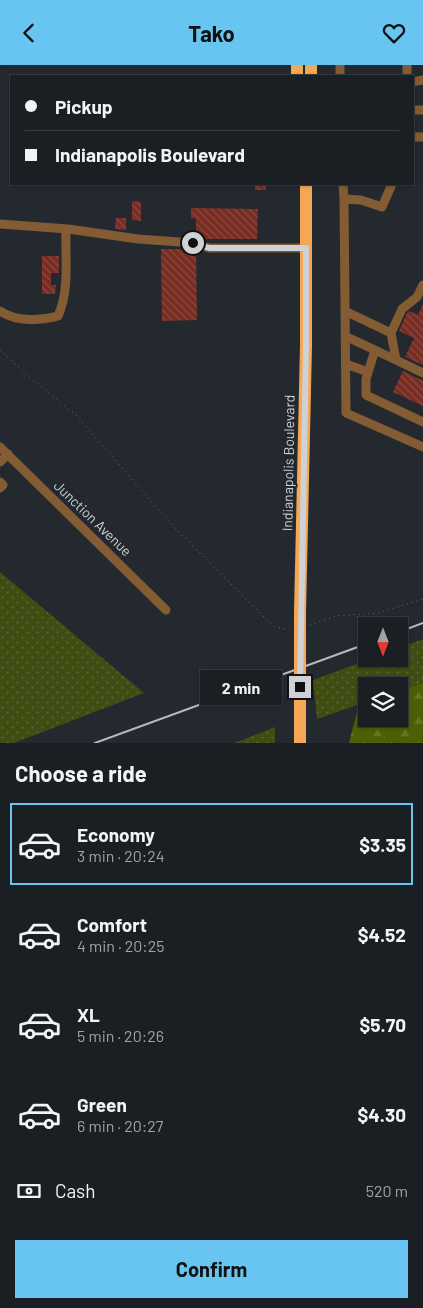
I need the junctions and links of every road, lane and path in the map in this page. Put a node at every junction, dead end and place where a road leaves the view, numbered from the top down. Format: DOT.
graph roads {
  1 [pos="340,65"];
  2 [pos="345,65"];
  3 [pos="306,185"];
  4 [pos="343,185"];
  5 [pos="392,185"];
  6 [pos="344,199"];
  7 [pos="0,224"];
  8 [pos="66,229"];
  9 [pos="306,248"];
  10 [pos="423,285"];
  11 [pos="0,311"];
  12 [pos="345,311"];
  13 [pos="391,333"];
  14 [pos="345,336"];
  15 [pos="0,350"];
  16 [pos="375,350"];
  17 [pos="396,360"];
  18 [pos="346,365"];
  19 [pos="368,371"];
  20 [pos="423,373"];
  21 [pos="423,422"];
  22 [pos="0,447"];
  23 [pos="423,447"];
  24 [pos="8,454"];
  25 [pos="0,461"];
  26 [pos="0,482"];
  27 [pos="0,488"];
  28 [pos="423,599"];
  29 [pos="166,610"];
  30 [pos="303,628"];
  31 [pos="296,629"];
  32 [pos="423,679"];
  33 [pos="408,685"];
  34 [pos="378,727"];
  35 [pos="300,743"];
  36 [pos="387,743"];
  1 -- 2 [label="street"];
  3 -- 9 [label="highway, Indianapolis Boulevard"];
  4 -- 6 [label="street"];
  5 -- 6 [label="street"];
  6 -- 12 [label="street"];
  7 -- 8 [label="street"];
  8 -- 9 [label="street"];
  8 -- 11 [label="street"];
  9 -- 35 [label="highway, Indianapolis Boulevard, bridge"];
  10 -- 13 [label="street"];
  12 -- 13 [label="street"];
  12 -- 14 [label="street"];
  13 -- 17 [label="street"];
  14 -- 16 [label="street"];
  14 -- 18 [label="street"];
  15 -- 31 [label="path"];
  16 -- 17 [label="street"];
  16 -- 19 [label="street"];
  17 -- 20 [label="street"];
  18 -- 19 [label="street"];
  18 -- 23 [label="street"];
  19 -- 21 [label="street"];
  22 -- 24 [label="street, Junction Avenue"];
  24 -- 25 [label="street"];
  24 -- 29 [label="street, Junction Avenue"];
  26 -- 27 [label="street"];
  28 -- 30 [label="path"];
  32 -- 33 [label="path"];
  34 -- 36 [label="path"];
}
